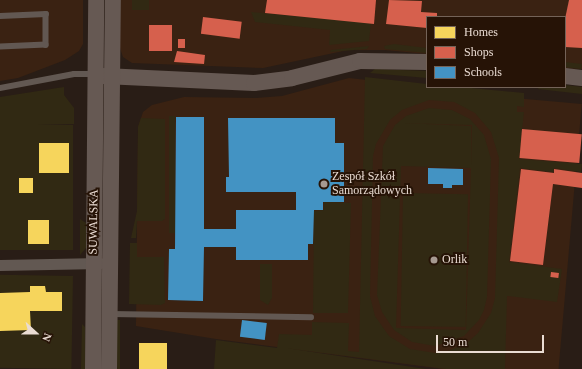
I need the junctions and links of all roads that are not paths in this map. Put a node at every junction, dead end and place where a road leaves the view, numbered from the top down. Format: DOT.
graph roads {
  1 [pos="96,0"];
  2 [pos="113,0"];
  3 [pos="0,16"];
  4 [pos="0,47"];
  5 [pos="426,62"];
  6 [pos="95,74"];
  7 [pos="566,76"];
  8 [pos="114,78"];
  9 [pos="582,78"];
  10 [pos="0,88"];
  11 [pos="110,263"];
  12 [pos="93,264"];
  13 [pos="0,265"];
  14 [pos="101,314"];
  15 [pos="312,317"];
  16 [pos="93,369"];
  17 [pos="109,369"];
  1 -- 6 [label="street, SUWALSKA"];
  2 -- 8 [label="street, SUWALSKA"];
  3 -- 4 [label="lane"];
  5 -- 8 [label="street"];
  6 -- 8 [label="street"];
  6 -- 10 [label="lane"];
  6 -- 12 [label="street, SUWALSKA"];
  7 -- 9 [label="street"];
  8 -- 11 [label="street, SUWALSKA"];
  11 -- 12 [label="street"];
  11 -- 14 [label="street, SUWALSKA"];
  12 -- 13 [label="street"];
  12 -- 14 [label="street, SUWALSKA"];
  14 -- 15 [label="lane"];
  14 -- 16 [label="street, SUWALSKA"];
  14 -- 17 [label="street, SUWALSKA"];
}
